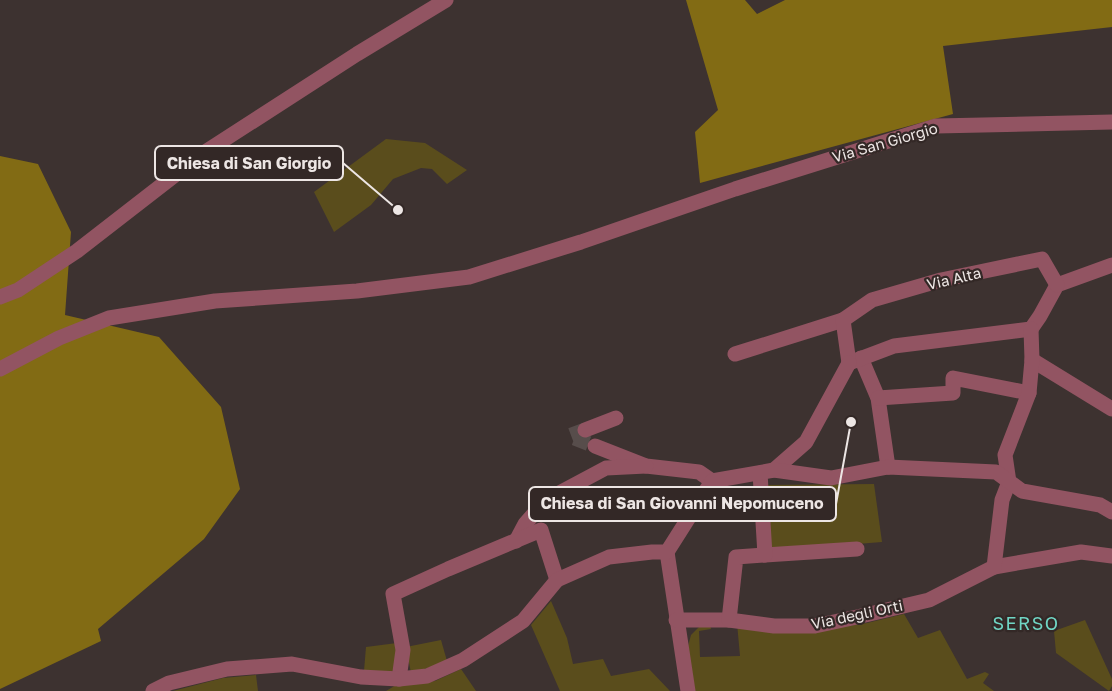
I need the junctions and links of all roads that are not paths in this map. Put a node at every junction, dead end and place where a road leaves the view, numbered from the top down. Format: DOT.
graph roads {
  1 [pos="446,0"];
  2 [pos="1112,122"];
  3 [pos="1112,265"];
  4 [pos="1057,285"];
  5 [pos="0,297"];
  6 [pos="843,320"];
  7 [pos="1031,329"];
  8 [pos="735,354"];
  9 [pos="1032,360"];
  10 [pos="855,361"];
  11 [pos="0,369"];
  12 [pos="1029,393"];
  13 [pos="879,398"];
  14 [pos="1112,409"];
  15 [pos="616,418"];
  16 [pos="585,430"];
  17 [pos="595,446"];
  18 [pos="646,466"];
  19 [pos="888,467"];
  20 [pos="767,472"];
  21 [pos="712,481"];
  22 [pos="1009,482"];
  23 [pos="1112,512"];
  24 [pos="516,542"];
  25 [pos="856,549"];
  26 [pos="659,552"];
  27 [pos="765,555"];
  28 [pos="1112,556"];
  29 [pos="994,567"];
  30 [pos="557,580"];
  31 [pos="676,620"];
  32 [pos="729,620"];
  33 [pos="399,679"];
  34 [pos="153,691"];
  35 [pos="688,691"];
  1 -- 5 [label="street"];
  2 -- 11 [label="street, Via San Giorgio"];
  3 -- 4 [label="street"];
  4 -- 6 [label="street, Via Alta"];
  4 -- 7 [label="street"];
  6 -- 8 [label="street, Via Alta"];
  6 -- 10 [label="street"];
  7 -- 9 [label="street"];
  7 -- 10 [label="street"];
  9 -- 12 [label="street"];
  9 -- 14 [label="street"];
  10 -- 13 [label="street"];
  10 -- 20 [label="street"];
  12 -- 13 [label="street"];
  12 -- 22 [label="street"];
  13 -- 19 [label="street"];
  15 -- 16 [label="street"];
  17 -- 18 [label="street"];
  18 -- 21 [label="street"];
  18 -- 24 [label="street"];
  19 -- 20 [label="street"];
  19 -- 22 [label="street"];
  20 -- 21 [label="street"];
  20 -- 27 [label="street"];
  21 -- 26 [label="street"];
  22 -- 23 [label="street"];
  22 -- 29 [label="street"];
  24 -- 30 [label="street"];
  24 -- 33 [label="street"];
  25 -- 27 [label="street"];
  26 -- 30 [label="street"];
  26 -- 31 [label="street"];
  27 -- 32 [label="street"];
  28 -- 29 [label="street, Via degli Orti"];
  29 -- 32 [label="street, Via degli Orti"];
  30 -- 33 [label="street"];
  31 -- 32 [label="street, Via degli Orti"];
  31 -- 35 [label="street"];
  33 -- 34 [label="street"];
}
